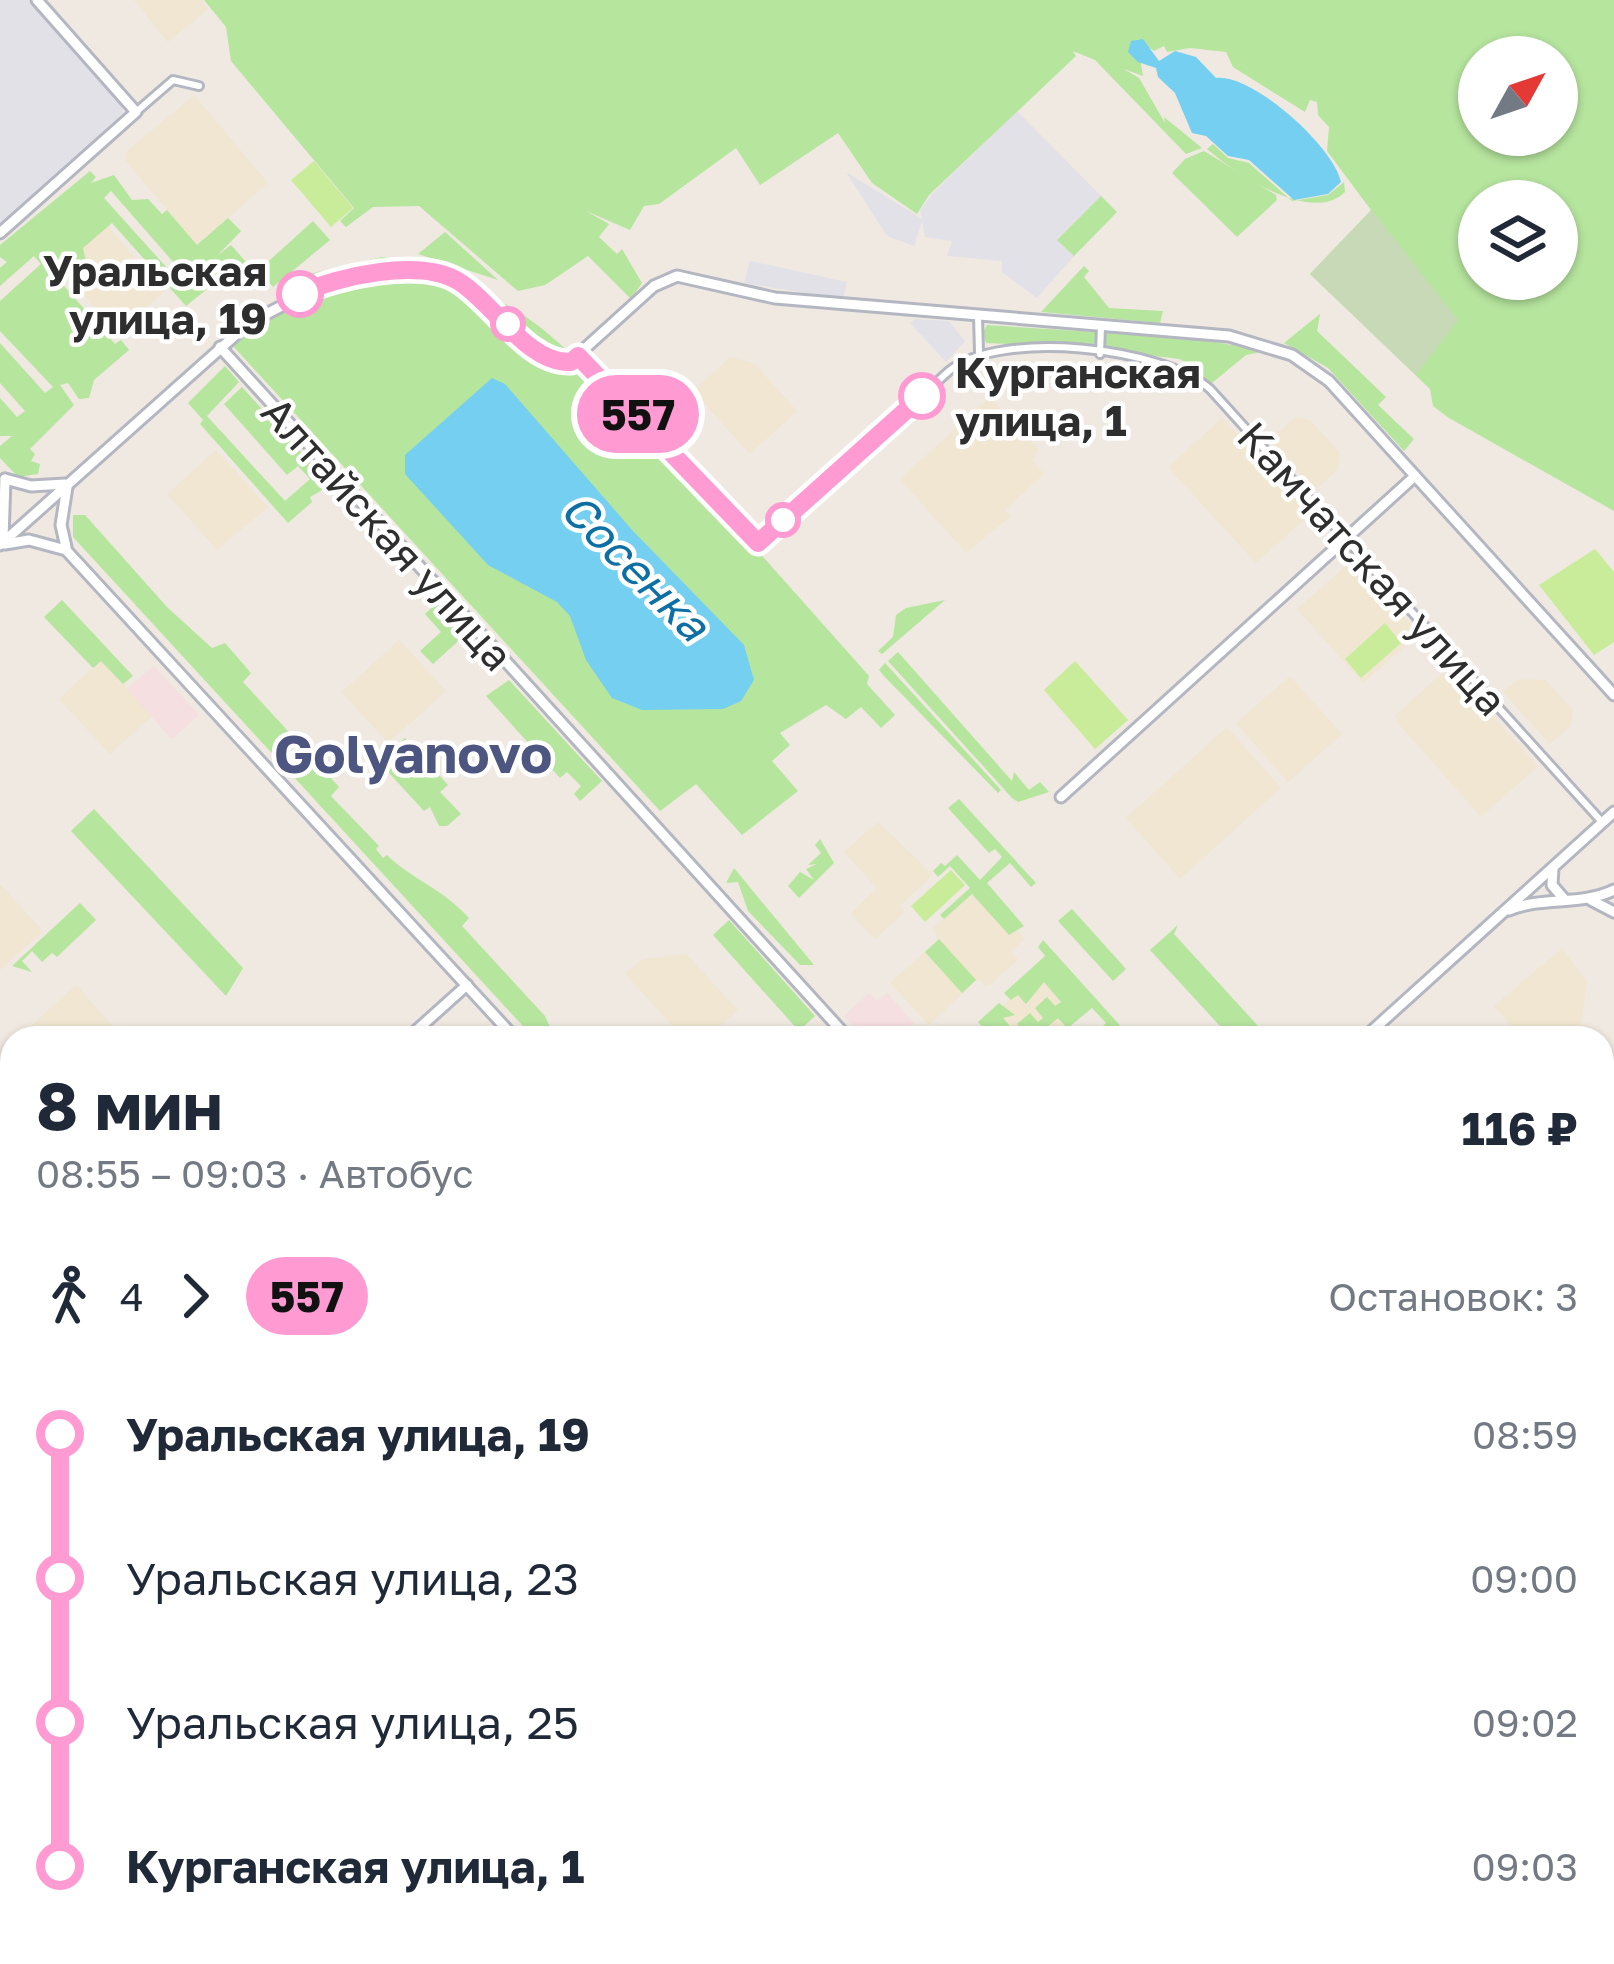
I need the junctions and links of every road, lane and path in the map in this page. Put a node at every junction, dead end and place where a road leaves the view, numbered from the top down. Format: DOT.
graph roads {
  1 [pos="37,0"];
  2 [pos="199,86"];
  3 [pos="136,112"];
  4 [pos="0,232"];
  5 [pos="978,316"];
  6 [pos="1101,326"];
  7 [pos="220,347"];
  8 [pos="979,352"];
  9 [pos="1100,354"];
  10 [pos="578,356"];
  11 [pos="3,476"];
  12 [pos="1415,476"];
  13 [pos="69,482"];
  14 [pos="34,485"];
  15 [pos="56,495"];
  16 [pos="8,512"];
  17 [pos="62,517"];
  18 [pos="15,532"];
  19 [pos="1346,539"];
  20 [pos="31,540"];
  21 [pos="758,543"];
  22 [pos="0,545"];
  23 [pos="72,556"];
  24 [pos="1614,695"];
  25 [pos="1061,797"];
  26 [pos="1614,812"];
  27 [pos="1602,822"];
  28 [pos="1556,865"];
  29 [pos="1614,893"];
  30 [pos="1585,899"];
  31 [pos="1570,900"];
  32 [pos="1614,912"];
  33 [pos="1498,916"];
  34 [pos="466,985"];
  35 [pos="421,1026"];
  36 [pos="504,1026"];
  37 [pos="837,1026"];
  38 [pos="1377,1026"];
  1 -- 3 [label="street"];
  2 -- 3 [label="street"];
  3 -- 4 [label="street"];
  5 -- 6 [label="street"];
  5 -- 8 [label="street"];
  5 -- 10 [label="street"];
  6 -- 9 [label="street"];
  6 -- 12 [label="street"];
  7 -- 10 [label="street"];
  7 -- 13 [label="street"];
  7 -- 37 [label="street, Алтайская улица"];
  8 -- 9 [label="street, Камчатская улица"];
  8 -- 21 [label="street"];
  9 -- 19 [label="street, Камчатская улица"];
  10 -- 21 [label="street"];
  11 -- 14 [label="street"];
  11 -- 16 [label="street"];
  12 -- 19 [label="street"];
  12 -- 24 [label="street"];
  13 -- 14 [label="street"];
  13 -- 15 [label="street"];
  13 -- 17 [label="street"];
  14 -- 15 [label="street"];
  14 -- 16 [label="street"];
  15 -- 17 [label="street"];
  15 -- 18 [label="street"];
  16 -- 18 [label="street"];
  16 -- 22 [label="street"];
  17 -- 20 [label="street"];
  17 -- 23 [label="street"];
  18 -- 20 [label="street"];
  18 -- 22 [label="street"];
  19 -- 25 [label="street"];
  19 -- 27 [label="street, Камчатская улица"];
  20 -- 22 [label="street"];
  20 -- 23 [label="street"];
  23 -- 34 [label="street"];
  26 -- 27 [label="street"];
  27 -- 28 [label="street"];
  28 -- 31 [label="street"];
  28 -- 33 [label="street"];
  29 -- 30 [label="street"];
  29 -- 32 [label="street"];
  30 -- 31 [label="street"];
  30 -- 32 [label="street"];
  31 -- 33 [label="street"];
  33 -- 38 [label="street"];
  34 -- 35 [label="street"];
  34 -- 36 [label="street"];
}
